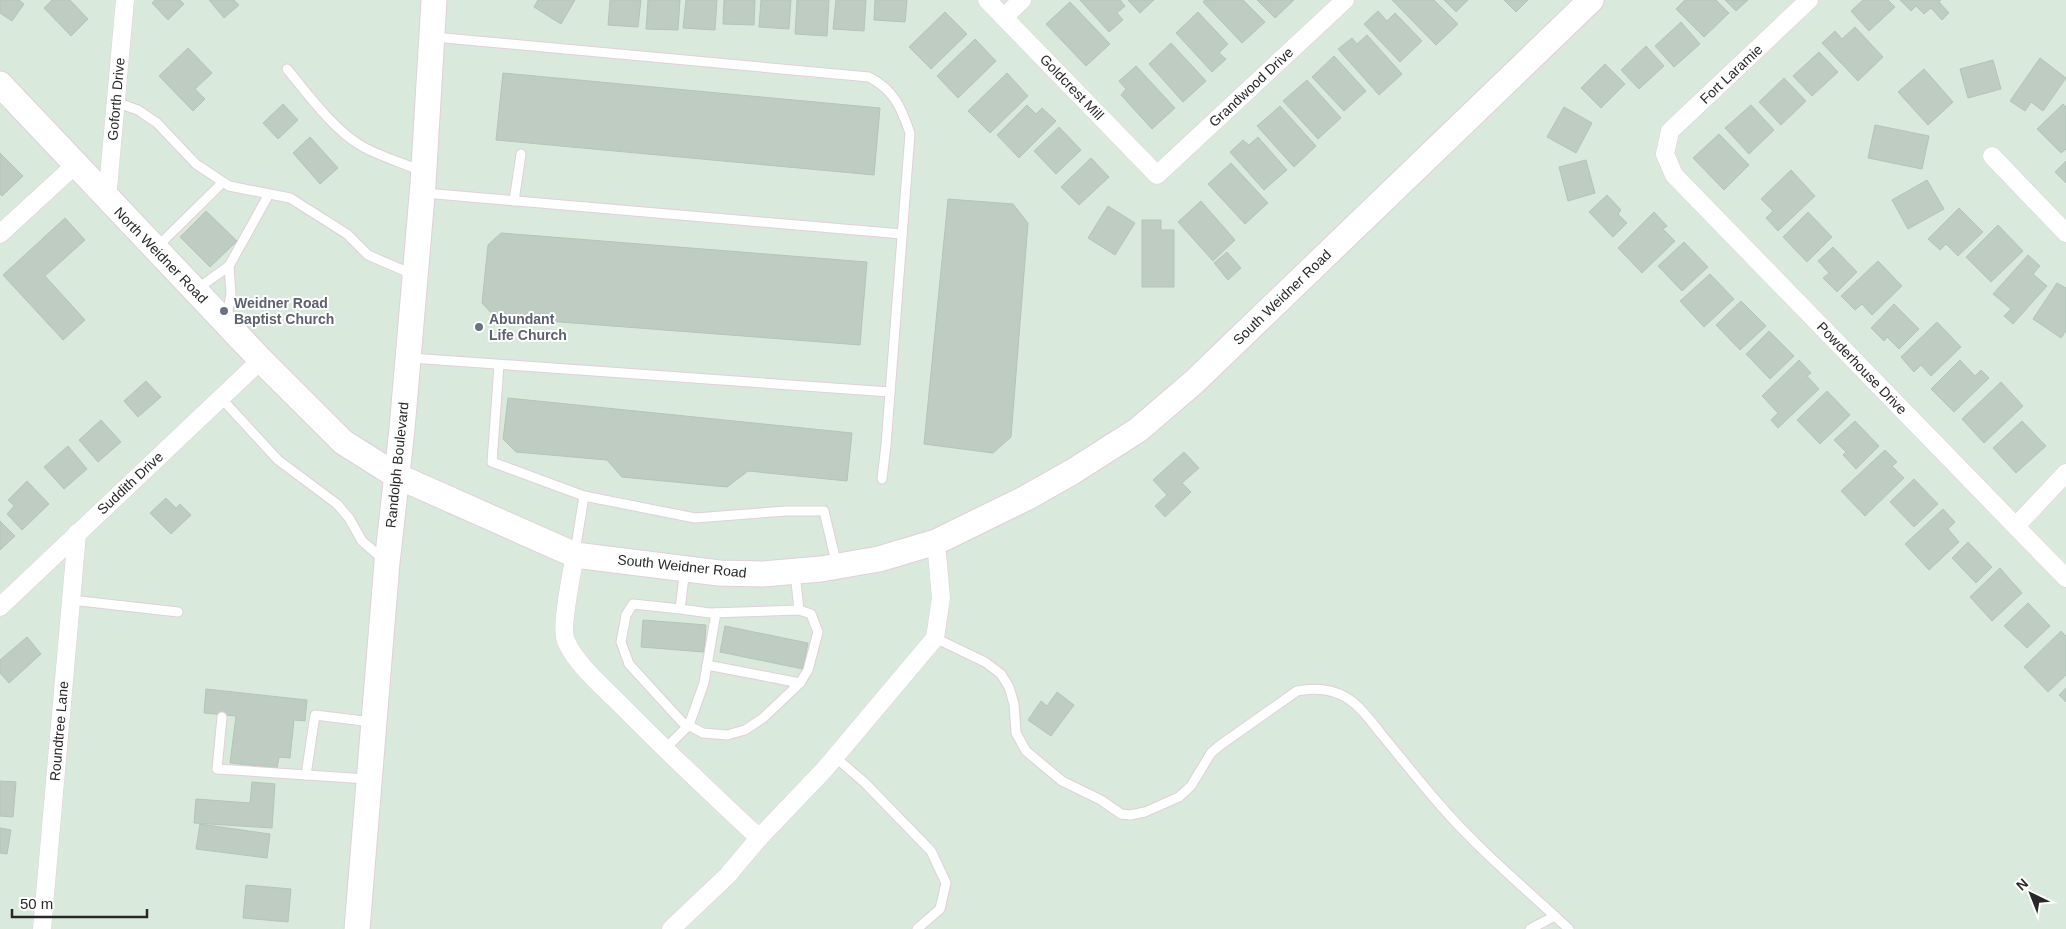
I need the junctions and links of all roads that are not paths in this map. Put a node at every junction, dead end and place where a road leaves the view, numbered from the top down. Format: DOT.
graph roads {
  1 [pos="125,0"];
  2 [pos="434,0"];
  3 [pos="987,0"];
  4 [pos="1022,0"];
  5 [pos="1345,0"];
  6 [pos="1591,0"];
  7 [pos="1809,0"];
  8 [pos="1004,17"];
  9 [pos="431,37"];
  10 [pos="288,69"];
  11 [pos="0,84"];
  12 [pos="115,102"];
  13 [pos="521,154"];
  14 [pos="1665,154"];
  15 [pos="1992,156"];
  16 [pos="75,165"];
  17 [pos="1157,175"];
  18 [pos="223,182"];
  19 [pos="423,182"];
  20 [pos="269,194"];
  21 [pos="106,198"];
  22 [pos="514,200"];
  23 [pos="2066,233"];
  24 [pos="0,234"];
  25 [pos="902,234"];
  26 [pos="155,249"];
  27 [pos="229,266"];
  28 [pos="415,274"];
  29 [pos="195,291"];
  30 [pos="232,330"];
  31 [pos="408,357"];
  32 [pos="261,360"];
  33 [pos="499,365"];
  34 [pos="890,392"];
  35 [pos="221,398"];
  36 [pos="2066,473"];
  37 [pos="397,476"];
  38 [pos="882,479"];
  39 [pos="584,496"];
  40 [pos="2016,526"];
  41 [pos="77,533"];
  42 [pos="936,542"];
  43 [pos="574,555"];
  44 [pos="387,563"];
  45 [pos="837,567"];
  46 [pos="685,569"];
  47 [pos="795,571"];
  48 [pos="2066,578"];
  49 [pos="71,600"];
  50 [pos="0,607"];
  51 [pos="680,609"];
  52 [pos="799,610"];
  53 [pos="178,612"];
  54 [pos="716,613"];
  55 [pos="936,638"];
  56 [pos="707,666"];
  57 [pos="800,684"];
  58 [pos="222,717"];
  59 [pos="375,722"];
  60 [pos="689,725"];
  61 [pos="665,750"];
  62 [pos="835,758"];
  63 [pos="306,775"];
  64 [pos="370,780"];
  65 [pos="759,838"];
  66 [pos="1555,916"];
  67 [pos="42,929"];
  68 [pos="357,929"];
  69 [pos="671,929"];
  70 [pos="918,929"];
  71 [pos="1530,929"];
  72 [pos="1570,929"];
  1 -- 12 [label="street, Goforth Drive"];
  2 -- 9 [label="main road, Randolph Boulevard"];
  3 -- 8 [label="street, Goldcrest Mill"];
  4 -- 8 [label="street"];
  5 -- 17 [label="street, Grandwood Drive"];
  6 -- 42 [label="main road, South Weidner Road"];
  7 -- 14 [label="street, Fort Laramie"];
  8 -- 17 [label="street, Goldcrest Mill"];
  9 -- 19 [label="main road, Randolph Boulevard"];
  9 -- 25 [label="lane"];
  10 -- 19 [label="lane"];
  11 -- 16 [label="main road, North Weidner Road"];
  12 -- 18 [label="lane"];
  12 -- 21 [label="street, Goforth Drive"];
  13 -- 22 [label="lane"];
  14 -- 40 [label="street, Powderhouse Drive"];
  15 -- 23 [label="street"];
  16 -- 21 [label="main road, North Weidner Road"];
  16 -- 24 [label="street"];
  18 -- 20 [label="lane"];
  18 -- 26 [label="lane"];
  19 -- 22 [label="lane"];
  19 -- 28 [label="main road, Randolph Boulevard"];
  20 -- 27 [label="lane"];
  20 -- 28 [label="lane"];
  21 -- 26 [label="main road, North Weidner Road"];
  22 -- 25 [label="lane"];
  25 -- 34 [label="lane"];
  26 -- 29 [label="main road, North Weidner Road"];
  27 -- 29 [label="lane"];
  27 -- 30 [label="lane"];
  28 -- 31 [label="main road, Randolph Boulevard"];
  29 -- 30 [label="main road, North Weidner Road"];
  30 -- 32 [label="main road, North Weidner Road"];
  31 -- 33 [label="lane"];
  31 -- 37 [label="main road, Randolph Boulevard"];
  32 -- 35 [label="street, Suddith Drive"];
  32 -- 37 [label="main road, North Weidner Road"];
  33 -- 34 [label="lane"];
  33 -- 39 [label="lane"];
  34 -- 38 [label="lane"];
  35 -- 41 [label="street, Suddith Drive"];
  35 -- 44 [label="lane"];
  36 -- 40 [label="street"];
  37 -- 43 [label="main road, South Weidner Road"];
  37 -- 44 [label="main road, Randolph Boulevard"];
  39 -- 43 [label="lane"];
  39 -- 45 [label="lane"];
  40 -- 48 [label="street, Powderhouse Drive"];
  41 -- 49 [label="street, Roundtree Lane"];
  41 -- 50 [label="street, Suddith Drive"];
  42 -- 45 [label="main road, South Weidner Road"];
  42 -- 55 [label="street"];
  43 -- 46 [label="main road, South Weidner Road"];
  43 -- 61 [label="street"];
  44 -- 59 [label="main road, Randolph Boulevard"];
  45 -- 47 [label="main road, South Weidner Road"];
  46 -- 47 [label="main road, South Weidner Road"];
  46 -- 51 [label="lane"];
  47 -- 52 [label="lane"];
  49 -- 53 [label="lane"];
  49 -- 67 [label="street, Roundtree Lane"];
  51 -- 54 [label="lane"];
  51 -- 60 [label="lane"];
  52 -- 54 [label="lane"];
  52 -- 57 [label="lane"];
  54 -- 56 [label="lane"];
  55 -- 62 [label="street"];
  55 -- 66 [label="lane"];
  56 -- 57 [label="lane"];
  56 -- 60 [label="lane"];
  57 -- 60 [label="lane"];
  58 -- 63 [label="lane"];
  59 -- 63 [label="lane"];
  59 -- 64 [label="main road, Randolph Boulevard"];
  60 -- 61 [label="lane"];
  61 -- 65 [label="street"];
  62 -- 65 [label="street"];
  62 -- 70 [label="lane"];
  63 -- 64 [label="lane"];
  64 -- 68 [label="main road, Randolph Boulevard"];
  65 -- 69 [label="street"];
  66 -- 71 [label="lane"];
  66 -- 72 [label="lane"];
}
